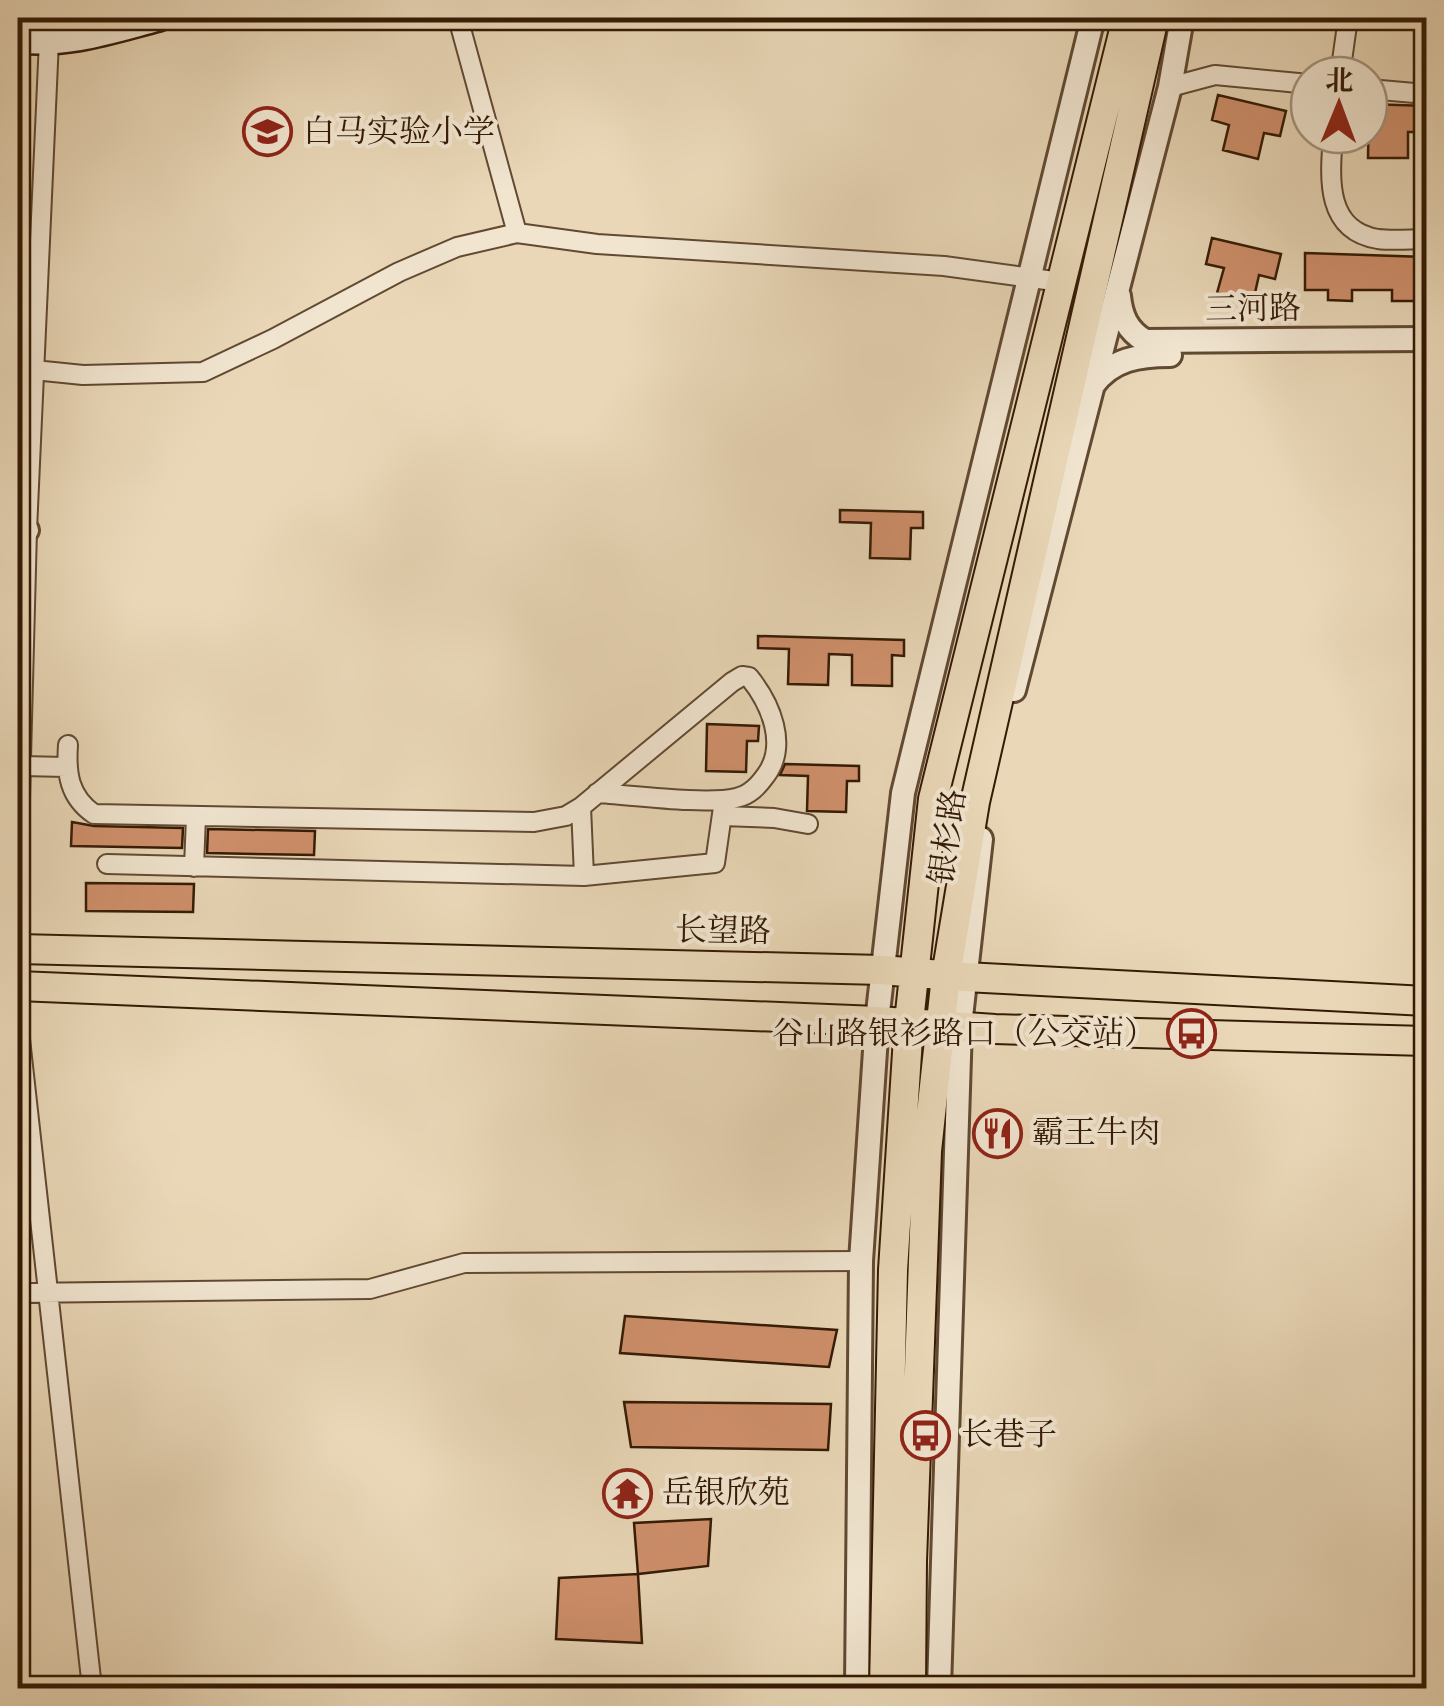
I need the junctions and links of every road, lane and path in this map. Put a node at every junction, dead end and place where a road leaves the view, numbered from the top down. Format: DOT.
graph roads {
  1 [pos="158,18"];
  2 [pos="458,18"];
  3 [pos="1092,18"];
  4 [pos="1126,18"];
  5 [pos="1154,18"];
  6 [pos="1182,18"];
  7 [pos="1348,18"];
  8 [pos="50,30"];
  9 [pos="18,40"];
  10 [pos="1343,55"];
  11 [pos="1289,82"];
  12 [pos="1170,87"];
  13 [pos="1389,91"];
  14 [pos="1426,94"];
  15 [pos="1332,155"];
  16 [pos="518,233"];
  17 [pos="1426,238"];
  18 [pos="1029,278"];
  19 [pos="1061,282"];
  20 [pos="1119,286"];
  21 [pos="1426,339"];
  22 [pos="1426,352"];
  23 [pos="34,370"];
  24 [pos="1093,384"];
  25 [pos="22,529"];
  26 [pos="68,745"];
  27 [pos="22,766"];
  28 [pos="66,767"];
  29 [pos="761,782"];
  30 [pos="598,794"];
  31 [pos="581,807"];
  32 [pos="723,808"];
  33 [pos="196,817"];
  34 [pos="774,818"];
  35 [pos="808,824"];
  36 [pos="106,864"];
  37 [pos="194,867"];
  38 [pos="18,873"];
  39 [pos="584,876"];
  40 [pos="18,949"];
  41 [pos="882,970"];
  42 [pos="914,974"];
  43 [pos="956,977"];
  44 [pos="18,986"];
  45 [pos="1426,1001"];
  46 [pos="877,1020"];
  47 [pos="18,1021"];
  48 [pos="908,1022"];
  49 [pos="950,1026"];
  50 [pos="1426,1041"];
  51 [pos="861,1261"];
  52 [pos="18,1293"];
  53 [pos="48,1293"];
  54 [pos="92,1688"];
  55 [pos="857,1688"];
  56 [pos="884,1688"];
  57 [pos="911,1688"];
  58 [pos="938,1688"];
  1 -- 8 [label="main road"];
  2 -- 16 [label="street"];
  3 -- 18 [label="street, 银杉路"];
  4 -- 19 [label="main road, 银杉路"];
  5 -- 43 [label="main road, 银杉路"];
  6 -- 12 [label="street, 银杉路"];
  7 -- 10 [label="street"];
  8 -- 9 [label="main road"];
  8 -- 23 [label="street"];
  11 -- 12 [label="street"];
  12 -- 20 [label="street, 银杉路"];
  13 -- 14 [label="street"];
  15 -- 17 [label="street"];
  16 -- 18 [label="street"];
  16 -- 23 [label="street"];
  18 -- 19 [label="street"];
  18 -- 41 [label="street, 银杉路"];
  19 -- 42 [label="main road, 银杉路"];
  20 -- 21 [label="street, 三河路"];
  20 -- 24 [label="street, 银杉路"];
  22 -- 24 [label="street, 三河路"];
  23 -- 25 [label="street"];
  24 -- 43 [label="street, 银杉路"];
  25 -- 27 [label="street"];
  26 -- 28 [label="street"];
  27 -- 28 [label="street"];
  27 -- 38 [label="street"];
  28 -- 33 [label="street"];
  29 -- 30 [label="street"];
  29 -- 32 [label="street"];
  29 -- 34 [label="street"];
  30 -- 31 [label="street"];
  30 -- 32 [label="street"];
  31 -- 33 [label="street"];
  31 -- 39 [label="street"];
  32 -- 34 [label="street"];
  32 -- 39 [label="street"];
  33 -- 37 [label="street"];
  34 -- 35 [label="street"];
  36 -- 37 [label="street"];
  37 -- 39 [label="street"];
  40 -- 41 [label="main road, 长望路"];
  41 -- 42 [label="main road, 长望路"];
  41 -- 46 [label="street, 银杉路"];
  42 -- 43 [label="main road, 长望路"];
  42 -- 48 [label="main road, 银杉路"];
  43 -- 45 [label="main road, 长望路"];
  43 -- 49 [label="main road, 银杉路"];
  44 -- 46 [label="main road"];
  46 -- 48 [label="main road"];
  46 -- 51 [label="street, 银杉路"];
  47 -- 53 [label="street"];
  48 -- 49 [label="main road"];
  48 -- 56 [label="main road, 银杉路"];
  49 -- 50 [label="main road"];
  49 -- 57 [label="main road, 银杉路"];
  49 -- 58 [label="street, 银杉路"];
  51 -- 53 [label="street"];
  51 -- 55 [label="street, 银杉路"];
  52 -- 53 [label="street"];
  53 -- 54 [label="street"];
}
